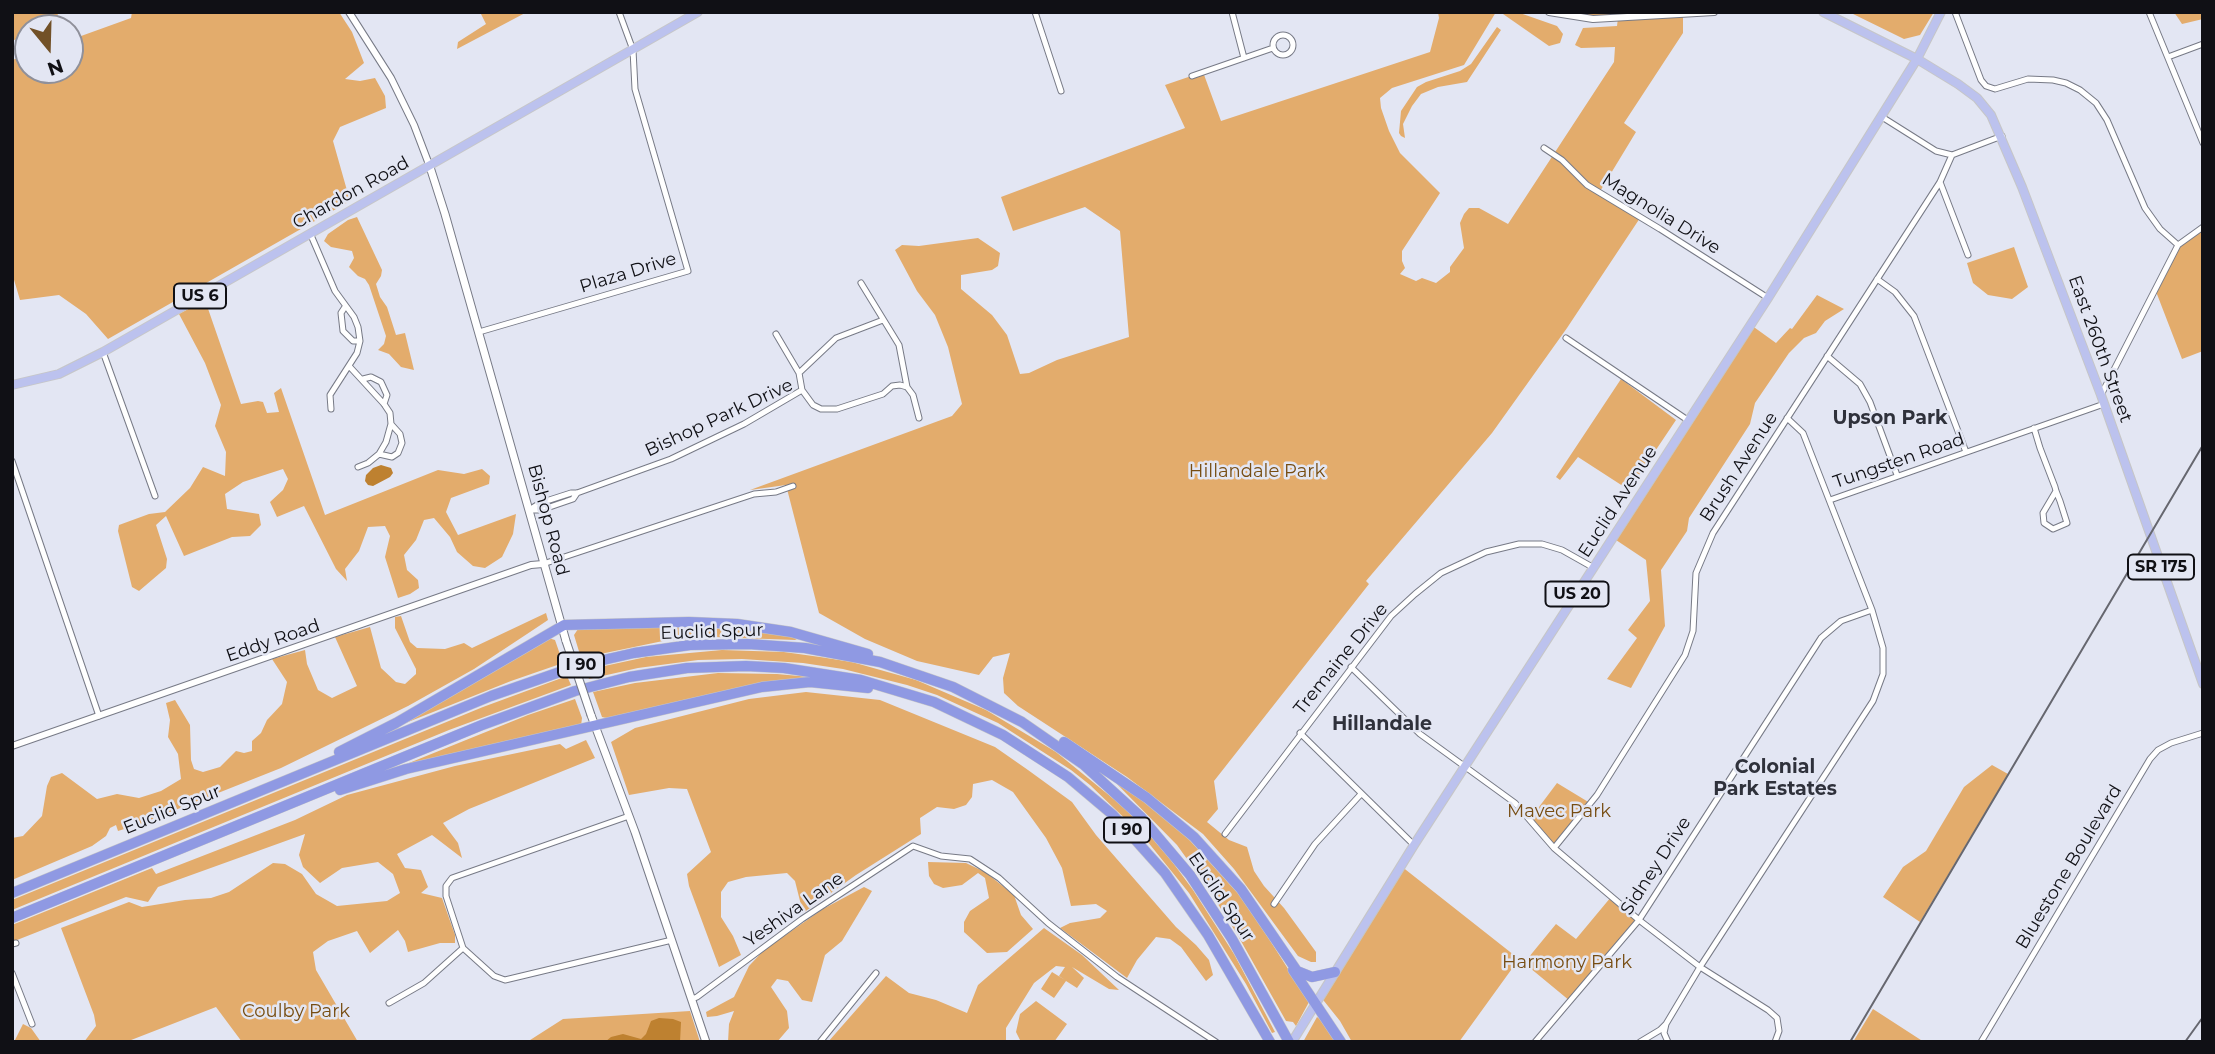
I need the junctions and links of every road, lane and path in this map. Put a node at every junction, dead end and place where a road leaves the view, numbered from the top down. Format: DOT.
graph roads {
  1 [pos="349,12"];
  2 [pos="620,12"];
  3 [pos="698,12"];
  4 [pos="1035,12"];
  5 [pos="1232,12"];
  6 [pos="1549,12"];
  7 [pos="1714,12"];
  8 [pos="1823,12"];
  9 [pos="1941,12"];
  10 [pos="1955,12"];
  11 [pos="2149,12"];
  12 [pos="2203,44"];
  13 [pos="1273,48"];
  14 [pos="633,50"];
  15 [pos="2168,57"];
  16 [pos="1244,58"];
  17 [pos="1917,59"];
  18 [pos="1192,76"];
  19 [pos="1061,91"];
  20 [pos="1882,117"];
  21 [pos="2200,129"];
  22 [pos="2002,136"];
  23 [pos="2203,143"];
  24 [pos="1544,148"];
  25 [pos="1952,155"];
  26 [pos="430,167"];
  27 [pos="1940,182"];
  28 [pos="2203,227"];
  29 [pos="310,233"];
  30 [pos="2178,245"];
  31 [pos="1968,256"];
  32 [pos="1877,279"];
  33 [pos="861,283"];
  34 [pos="1768,298"];
  35 [pos="345,307"];
  36 [pos="883,320"];
  37 [pos="479,332"];
  38 [pos="776,334"];
  39 [pos="1566,338"];
  40 [pos="360,341"];
  41 [pos="103,352"];
  42 [pos="1827,356"];
  43 [pos="349,366"];
  44 [pos="799,373"];
  45 [pos="363,379"];
  46 [pos="12,385"];
  47 [pos="907,387"];
  48 [pos="802,390"];
  49 [pos="2102,400"];
  50 [pos="384,404"];
  51 [pos="331,409"];
  52 [pos="919,418"];
  53 [pos="1787,418"];
  54 [pos="1689,421"];
  55 [pos="391,424"];
  56 [pos="2034,428"];
  57 [pos="1966,452"];
  58 [pos="379,454"];
  59 [pos="12,461"];
  60 [pos="358,467"];
  61 [pos="1897,475"];
  62 [pos="793,486"];
  63 [pos="2056,491"];
  64 [pos="155,496"];
  65 [pos="1830,500"];
  66 [pos="529,510"];
  67 [pos="543,564"];
  68 [pos="1594,568"];
  69 [pos="1872,610"];
  70 [pos="561,626"];
  71 [pos="1351,667"];
  72 [pos="917,673"];
  73 [pos="2203,684"];
  74 [pos="916,696"];
  75 [pos="99,716"];
  76 [pos="1022,722"];
  77 [pos="595,727"];
  78 [pos="1300,733"];
  79 [pos="2203,733"];
  80 [pos="12,746"];
  81 [pos="1465,766"];
  82 [pos="263,789"];
  83 [pos="1362,794"];
  84 [pos="299,800"];
  85 [pos="629,816"];
  86 [pos="1225,834"];
  87 [pos="1414,845"];
  88 [pos="1553,848"];
  89 [pos="12,893"];
  90 [pos="1274,904"];
  91 [pos="12,918"];
  92 [pos="1639,920"];
  93 [pos="672,940"];
  94 [pos="463,948"];
  95 [pos="1284,954"];
  96 [pos="1700,967"];
  97 [pos="1335,972"];
  98 [pos="12,973"];
  99 [pos="877,973"];
  100 [pos="692,999"];
  101 [pos="389,1003"];
  102 [pos="1315,1005"];
  103 [pos="32,1024"];
  104 [pos="1665,1024"];
  105 [pos="1269,1041"];
  106 [pos="706,1042"];
  107 [pos="820,1042"];
  108 [pos="1216,1042"];
  109 [pos="1291,1042"];
  110 [pos="1341,1042"];
  111 [pos="1535,1042"];
  112 [pos="1640,1042"];
  113 [pos="1668,1042"];
  114 [pos="1775,1042"];
  115 [pos="1981,1042"];
  1 -- 26 [label="street, Bishop Road"];
  2 -- 14 [label="street"];
  3 -- 14 [label="main road, Chardon Road / US 6"];
  4 -- 19 [label="street"];
  5 -- 16 [label="street"];
  6 -- 7 [label="street"];
  8 -- 17 [label="main road, SR 175"];
  9 -- 17 [label="main road, Euclid Avenue / US 20"];
  10 -- 30 [label="street"];
  11 -- 15 [label="street"];
  12 -- 15 [label="street"];
  13 -- 16 [label="street"];
  14 -- 26 [label="main road, Chardon Road / US 6"];
  14 -- 37 [label="street, Plaza Drive"];
  15 -- 21 [label="street"];
  16 -- 18 [label="street"];
  17 -- 20 [label="main road, Euclid Avenue / US 20"];
  17 -- 22 [label="main road, East 260th Street / SR 175"];
  20 -- 25 [label="street"];
  20 -- 34 [label="main road, Euclid Avenue / US 20"];
  21 -- 23 [label="street"];
  22 -- 25 [label="street"];
  22 -- 49 [label="main road, East 260th Street / SR 175"];
  24 -- 34 [label="street, Magnolia Drive"];
  25 -- 27 [label="street, Brush Avenue"];
  26 -- 29 [label="main road, Chardon Road / US 6"];
  26 -- 37 [label="main road, Bishop Road"];
  27 -- 31 [label="street"];
  27 -- 32 [label="street, Brush Avenue"];
  28 -- 30 [label="street"];
  29 -- 35 [label="street"];
  29 -- 41 [label="main road, Chardon Road / US 6"];
  30 -- 49 [label="street"];
  32 -- 42 [label="street, Brush Avenue"];
  32 -- 57 [label="street"];
  33 -- 36 [label="street"];
  34 -- 54 [label="main road, Euclid Avenue / US 20"];
  35 -- 40 [label="street"];
  35 -- 40 [label="street"];
  36 -- 44 [label="street, Bishop Park Drive"];
  36 -- 47 [label="street"];
  37 -- 66 [label="main road, Bishop Road"];
  38 -- 44 [label="street"];
  39 -- 54 [label="street"];
  40 -- 43 [label="street"];
  41 -- 46 [label="main road, Chardon Road / US 6"];
  41 -- 64 [label="street"];
  42 -- 53 [label="street, Brush Avenue"];
  42 -- 61 [label="street"];
  43 -- 45 [label="street"];
  43 -- 51 [label="street"];
  44 -- 48 [label="street"];
  45 -- 50 [label="street"];
  45 -- 50 [label="street"];
  47 -- 48 [label="street, Bishop Park Drive"];
  47 -- 52 [label="street"];
  48 -- 66 [label="street, Bishop Park Drive"];
  49 -- 56 [label="street, Tungsten Road"];
  49 -- 73 [label="main road, East 260th Street / SR 175"];
  50 -- 55 [label="street"];
  53 -- 65 [label="street"];
  53 -- 88 [label="street, Brush Avenue"];
  54 -- 68 [label="main road, Euclid Avenue / US 20"];
  55 -- 58 [label="street"];
  55 -- 58 [label="street"];
  56 -- 57 [label="street, Tungsten Road"];
  56 -- 63 [label="street"];
  57 -- 61 [label="street, Tungsten Road"];
  58 -- 60 [label="street"];
  59 -- 75 [label="street"];
  61 -- 65 [label="street, Tungsten Road"];
  62 -- 67 [label="street"];
  63 -- 63 [label="street"];
  65 -- 69 [label="street, Tungsten Road"];
  66 -- 67 [label="main road, Bishop Road"];
  67 -- 70 [label="main road, Bishop Road"];
  67 -- 75 [label="street, Eddy Road"];
  68 -- 71 [label="street, Tremaine Drive"];
  68 -- 81 [label="main road, Euclid Avenue / US 20"];
  69 -- 92 [label="street, Sidney Drive"];
  69 -- 96 [label="street, Tungsten Road"];
  70 -- 72 [label="highway"];
  70 -- 77 [label="main road, Bishop Road, bridge"];
  70 -- 82 [label="highway"];
  71 -- 78 [label="street, Tremaine Drive"];
  71 -- 81 [label="street"];
  72 -- 76 [label="highway, Euclid Spur / I 90"];
  72 -- 82 [label="highway, Euclid Spur / I 90"];
  74 -- 77 [label="highway"];
  74 -- 84 [label="highway, Euclid Spur / I 90"];
  74 -- 105 [label="highway, Euclid Spur / I 90"];
  75 -- 80 [label="street, Eddy Road"];
  76 -- 95 [label="highway"];
  76 -- 109 [label="highway, Euclid Spur / I 90"];
  77 -- 84 [label="highway"];
  77 -- 85 [label="main road, Bishop Road"];
  78 -- 83 [label="street"];
  78 -- 86 [label="street, Tremaine Drive"];
  79 -- 115 [label="street, Bluestone Boulevard"];
  81 -- 87 [label="main road, Euclid Avenue / US 20"];
  81 -- 88 [label="street"];
  82 -- 89 [label="highway, Euclid Spur / I 90"];
  83 -- 87 [label="street"];
  83 -- 90 [label="street"];
  84 -- 91 [label="highway, Euclid Spur / I 90"];
  85 -- 93 [label="main road, Bishop Road"];
  85 -- 94 [label="street"];
  87 -- 97 [label="main road, Euclid Avenue / US 20"];
  88 -- 92 [label="street"];
  92 -- 96 [label="street"];
  92 -- 111 [label="street, Sidney Drive"];
  93 -- 94 [label="street"];
  93 -- 100 [label="main road, Bishop Road"];
  94 -- 101 [label="street"];
  95 -- 97 [label="highway"];
  95 -- 102 [label="highway"];
  96 -- 104 [label="street, Tungsten Road"];
  96 -- 114 [label="street"];
  97 -- 102 [label="main road, Euclid Avenue / US 20"];
  98 -- 103 [label="street"];
  99 -- 107 [label="street"];
  100 -- 106 [label="main road, Bishop Road"];
  100 -- 108 [label="street, Yeshiva Lane"];
  102 -- 109 [label="main road, Euclid Avenue / US 20"];
  102 -- 110 [label="highway"];
  104 -- 112 [label="street, Tungsten Road"];
  104 -- 113 [label="street"];
}
